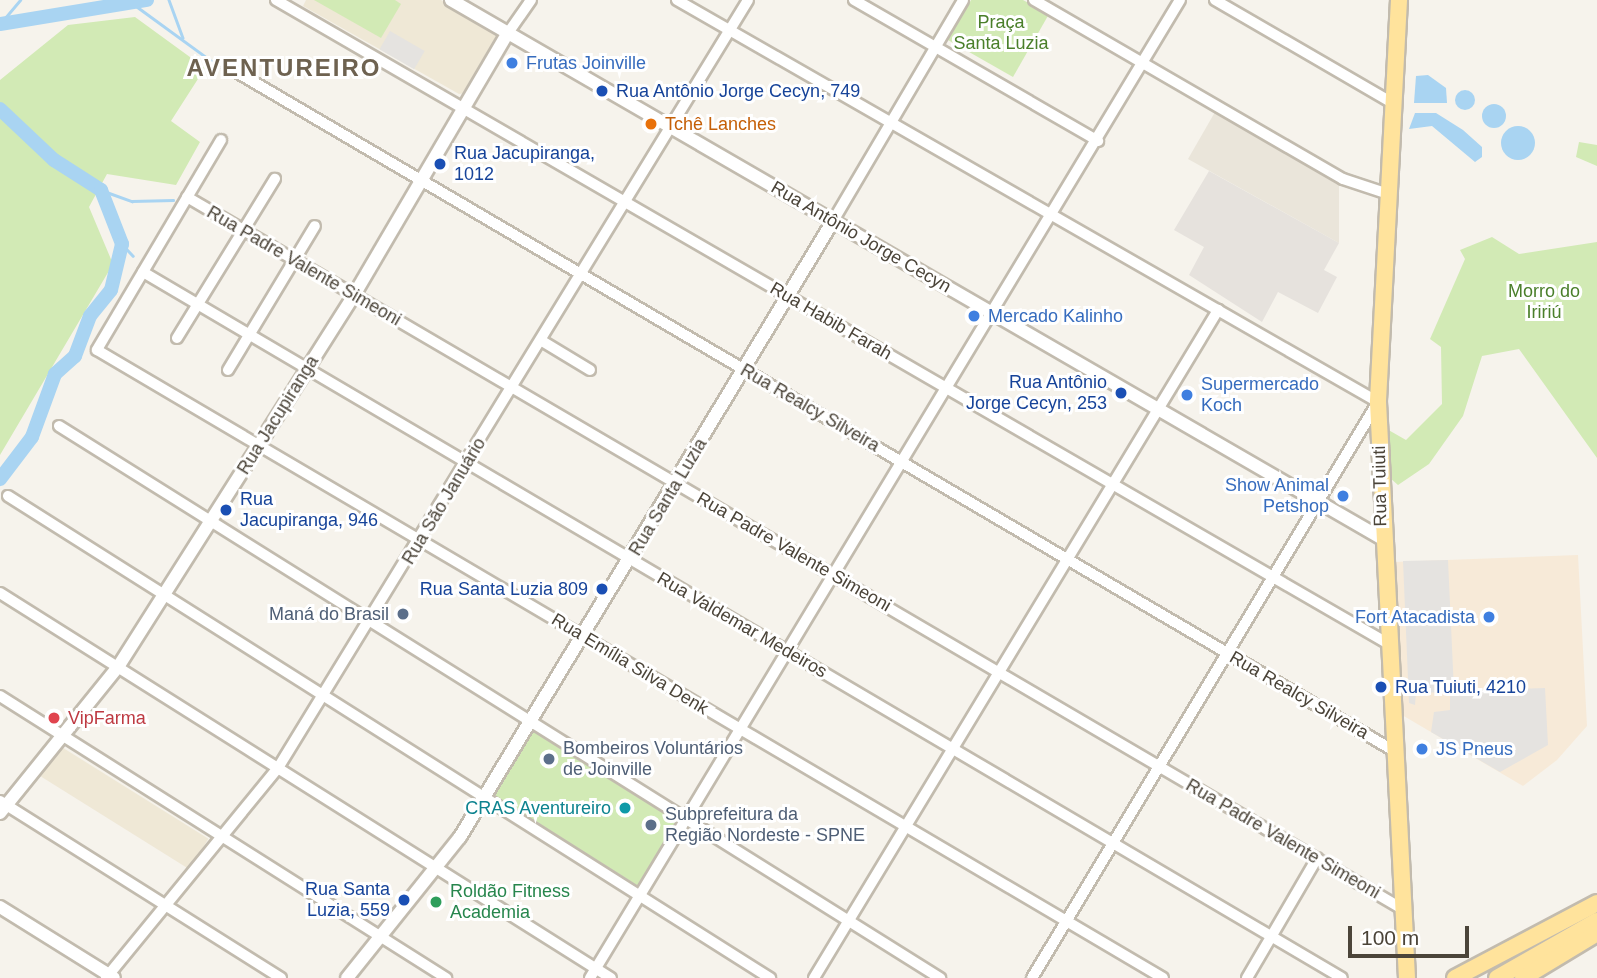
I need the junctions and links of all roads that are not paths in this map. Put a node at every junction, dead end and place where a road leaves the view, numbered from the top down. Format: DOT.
graph roads {
  1 [pos="276,0"];
  2 [pos="451,0"];
  3 [pos="531,0"];
  4 [pos="677,0"];
  5 [pos="748,0"];
  6 [pos="854,0"];
  7 [pos="963,0"];
  8 [pos="1034,0"];
  9 [pos="1180,0"];
  10 [pos="1215,0"];
  11 [pos="1399,0"];
  12 [pos="730,30"];
  13 [pos="508,33"];
  14 [pos="936,47"];
  15 [pos="1143,63"];
  16 [pos="228,67"];
  17 [pos="1393,103"];
  18 [pos="464,109"];
  19 [pos="892,123"];
  20 [pos="672,128"];
  21 [pos="220,140"];
  22 [pos="1098,141"];
  23 [pos="275,179"];
  24 [pos="422,181"];
  25 [pos="1388,194"];
  26 [pos="187,197"];
  27 [pos="626,203"];
  28 [pos="1054,216"];
  29 [pos="833,221"];
  30 [pos="315,226"];
  31 [pos="243,230"];
  32 [pos="294,260"];
  33 [pos="143,272"];
  34 [pos="582,275"];
  35 [pos="354,295"];
  36 [pos="788,296"];
  37 [pos="198,304"];
  38 [pos="1218,310"];
  39 [pos="995,315"];
  40 [pos="249,335"];
  41 [pos="177,338"];
  42 [pos="542,341"];
  43 [pos="307,369"];
  44 [pos="228,370"];
  45 [pos="590,370"];
  46 [pos="745,370"];
  47 [pos="513,388"];
  48 [pos="950,390"];
  49 [pos="1378,402"];
  50 [pos="1158,409"];
  51 [pos="59,426"];
  52 [pos="259,445"];
  53 [pos="467,463"];
  54 [pos="905,464"];
  55 [pos="676,484"];
  56 [pos="1113,484"];
  57 [pos="8,496"];
  58 [pos="1318,501"];
  59 [pos="211,521"];
  60 [pos="1381,538"];
  61 [pos="420,540"];
  62 [pos="630,559"];
  63 [pos="1067,559"];
  64 [pos="1272,576"];
  65 [pos="836,578"];
  66 [pos="0,593"];
  67 [pos="164,595"];
  68 [pos="371,621"];
  69 [pos="583,636"];
  70 [pos="1387,643"];
  71 [pos="1226,652"];
  72 [pos="791,653"];
  73 [pos="118,667"];
  74 [pos="999,673"];
  75 [pos="0,696"];
  76 [pos="323,696"];
  77 [pos="531,721"];
  78 [pos="744,731"];
  79 [pos="63,736"];
  80 [pos="953,749"];
  81 [pos="1391,749"];
  82 [pos="1157,765"];
  83 [pos="278,768"];
  84 [pos="484,797"];
  85 [pos="2,806"];
  86 [pos="690,821"];
  87 [pos="906,826"];
  88 [pos="224,837"];
  89 [pos="1111,842"];
  90 [pos="1317,858"];
  91 [pos="439,870"];
  92 [pos="643,898"];
  93 [pos="1597,903"];
  94 [pos="166,906"];
  95 [pos="0,907"];
  96 [pos="1401,908"];
  97 [pos="1597,909"];
  98 [pos="1064,919"];
  99 [pos="849,921"];
  100 [pos="1597,921"];
  101 [pos="1597,933"];
  102 [pos="1271,936"];
  103 [pos="382,937"];
  104 [pos="597,969"];
  105 [pos="1410,976"];
  106 [pos="109,977"];
  107 [pos="281,978"];
  108 [pos="348,978"];
  109 [pos="446,978"];
  110 [pos="590,978"];
  111 [pos="611,978"];
  112 [pos="770,978"];
  113 [pos="814,978"];
  114 [pos="940,978"];
  115 [pos="1032,978"];
  116 [pos="1163,978"];
  117 [pos="1247,978"];
  118 [pos="1342,978"];
  119 [pos="1455,978"];
  120 [pos="1475,978"];
  121 [pos="1497,978"];
  122 [pos="1523,978"];
  1 -- 18 [label="street, Rua Habib Farah"];
  2 -- 13 [label="street, Rua Antônio Jorge Cecyn"];
  3 -- 13 [label="street, Rua Jacupiranga"];
  4 -- 12 [label="street"];
  5 -- 12 [label="street, Rua São Januário"];
  6 -- 14 [label="street"];
  7 -- 14 [label="street, Rua Santa Luzia"];
  8 -- 15 [label="street"];
  9 -- 15 [label="street"];
  10 -- 17 [label="street"];
  11 -- 17 [label="main road, Rua Tuiuti"];
  12 -- 19 [label="street"];
  12 -- 20 [label="street, Rua São Januário"];
  13 -- 18 [label="street, Rua Jacupiranga"];
  13 -- 20 [label="street, Rua Antônio Jorge Cecyn"];
  14 -- 19 [label="street, Rua Santa Luzia"];
  14 -- 22 [label="street"];
  15 -- 22 [label="street"];
  15 -- 25 [label="street"];
  16 -- 24 [label="street, Rua Realcy Silveira"];
  17 -- 25 [label="main road, Rua Tuiuti"];
  18 -- 24 [label="street, Rua Jacupiranga"];
  18 -- 27 [label="street, Rua Habib Farah"];
  19 -- 28 [label="street"];
  19 -- 29 [label="street, Rua Santa Luzia"];
  20 -- 27 [label="street, Rua São Januário"];
  20 -- 29 [label="street, Rua Antônio Jorge Cecyn"];
  21 -- 26 [label="street"];
  22 -- 28 [label="street"];
  23 -- 31 [label="street"];
  24 -- 34 [label="street, Rua Realcy Silveira"];
  24 -- 35 [label="street, Rua Jacupiranga"];
  25 -- 49 [label="main road, Rua Tuiuti"];
  26 -- 31 [label="street, Rua Padre Valente Simeoni"];
  26 -- 33 [label="street"];
  27 -- 34 [label="street, Rua São Januário"];
  27 -- 36 [label="street, Rua Habib Farah"];
  28 -- 38 [label="street"];
  28 -- 39 [label="street"];
  29 -- 36 [label="street, Rua Santa Luzia"];
  29 -- 39 [label="street, Rua Antônio Jorge Cecyn"];
  30 -- 32 [label="street"];
  31 -- 32 [label="street, Rua Padre Valente Simeoni"];
  31 -- 37 [label="street"];
  32 -- 35 [label="street, Rua Padre Valente Simeoni"];
  32 -- 40 [label="street"];
  33 -- 37 [label="street, Rua Valdemar Medeiros"];
  33 -- 52 [label="street, Rua Emília Silva Denk"];
  34 -- 42 [label="street, Rua São Januário"];
  34 -- 46 [label="street, Rua Realcy Silveira"];
  35 -- 43 [label="street, Rua Jacupiranga"];
  35 -- 47 [label="street, Rua Padre Valente Simeoni"];
  36 -- 46 [label="street, Rua Santa Luzia"];
  36 -- 48 [label="street, Rua Habib Farah"];
  37 -- 40 [label="street, Rua Valdemar Medeiros"];
  37 -- 41 [label="street"];
  38 -- 49 [label="street"];
  38 -- 50 [label="street"];
  39 -- 48 [label="street"];
  39 -- 50 [label="street, Rua Antônio Jorge Cecyn"];
  40 -- 43 [label="street, Rua Valdemar Medeiros"];
  40 -- 44 [label="street"];
  42 -- 45 [label="street"];
  42 -- 47 [label="street, Rua São Januário"];
  43 -- 52 [label="street, Rua Jacupiranga"];
  43 -- 53 [label="street, Rua Valdemar Medeiros"];
  46 -- 54 [label="street, Rua Realcy Silveira"];
  46 -- 55 [label="street, Rua Santa Luzia"];
  47 -- 53 [label="street, Rua São Januário"];
  47 -- 55 [label="street, Rua Padre Valente Simeoni"];
  48 -- 54 [label="street"];
  48 -- 56 [label="street, Rua Habib Farah"];
  49 -- 58 [label="street"];
  49 -- 60 [label="main road, Rua Tuiuti"];
  50 -- 56 [label="street"];
  50 -- 58 [label="street, Rua Antônio Jorge Cecyn"];
  51 -- 59 [label="street"];
  52 -- 59 [label="street, Rua Jacupiranga"];
  52 -- 61 [label="street, Rua Emília Silva Denk"];
  53 -- 61 [label="street, Rua São Januário"];
  53 -- 62 [label="street, Rua Valdemar Medeiros"];
  54 -- 63 [label="street, Rua Realcy Silveira"];
  54 -- 65 [label="street"];
  55 -- 62 [label="street, Rua Santa Luzia"];
  55 -- 65 [label="street, Rua Padre Valente Simeoni"];
  56 -- 63 [label="street"];
  56 -- 64 [label="street, Rua Habib Farah"];
  57 -- 67 [label="street"];
  58 -- 60 [label="street, Rua Antônio Jorge Cecyn"];
  58 -- 64 [label="street"];
  59 -- 67 [label="street, Rua Jacupiranga"];
  59 -- 68 [label="street"];
  60 -- 70 [label="main road, Rua Tuiuti"];
  61 -- 68 [label="street, Rua São Januário"];
  61 -- 69 [label="street, Rua Emília Silva Denk"];
  62 -- 69 [label="street, Rua Santa Luzia"];
  62 -- 72 [label="street, Rua Valdemar Medeiros"];
  63 -- 71 [label="street, Rua Realcy Silveira"];
  63 -- 74 [label="street"];
  64 -- 70 [label="street, Rua Habib Farah"];
  64 -- 71 [label="street"];
  65 -- 72 [label="street"];
  65 -- 74 [label="street, Rua Padre Valente Simeoni"];
  66 -- 73 [label="street"];
  67 -- 73 [label="street, Rua Jacupiranga"];
  67 -- 76 [label="street"];
  68 -- 76 [label="street, Rua São Januário"];
  68 -- 77 [label="street"];
  69 -- 77 [label="street, Rua Santa Luzia"];
  69 -- 78 [label="street, Rua Emília Silva Denk"];
  70 -- 81 [label="main road, Rua Tuiuti"];
  71 -- 81 [label="street, Rua Realcy Silveira"];
  71 -- 82 [label="street"];
  72 -- 78 [label="street"];
  72 -- 80 [label="street, Rua Valdemar Medeiros"];
  73 -- 79 [label="street, Rua Jacupiranga"];
  73 -- 83 [label="street"];
  74 -- 80 [label="street"];
  74 -- 82 [label="street, Rua Padre Valente Simeoni"];
  75 -- 79 [label="street"];
  76 -- 83 [label="street, Rua São Januário"];
  76 -- 84 [label="street"];
  77 -- 84 [label="street, Rua Santa Luzia"];
  77 -- 86 [label="street"];
  78 -- 86 [label="street"];
  78 -- 87 [label="street, Rua Emília Silva Denk"];
  79 -- 85 [label="street, Rua Jacupiranga"];
  79 -- 88 [label="street"];
  80 -- 87 [label="street"];
  80 -- 89 [label="street, Rua Valdemar Medeiros"];
  81 -- 96 [label="main road, Rua Tuiuti"];
  82 -- 89 [label="street"];
  82 -- 90 [label="street, Rua Padre Valente Simeoni"];
  83 -- 88 [label="street, Rua São Januário"];
  83 -- 91 [label="street"];
  84 -- 91 [label="street, Rua Santa Luzia"];
  84 -- 92 [label="street"];
  85 -- 94 [label="street"];
  86 -- 92 [label="street"];
  86 -- 99 [label="street"];
  87 -- 98 [label="street, Rua Emília Silva Denk"];
  87 -- 99 [label="street"];
  88 -- 94 [label="street, Rua São Januário"];
  88 -- 103 [label="street"];
  89 -- 98 [label="street"];
  89 -- 102 [label="street, Rua Valdemar Medeiros"];
  90 -- 96 [label="street, Rua Padre Valente Simeoni"];
  90 -- 102 [label="street"];
  91 -- 103 [label="street, Rua Santa Luzia"];
  91 -- 104 [label="street"];
  92 -- 104 [label="street"];
  92 -- 112 [label="street"];
  93 -- 119 [label="main road"];
  94 -- 106 [label="street, Rua São Januário"];
  94 -- 107 [label="street"];
  95 -- 106 [label="street"];
  96 -- 105 [label="main road, Rua Tuiuti"];
  97 -- 120 [label="main road"];
  98 -- 115 [label="street"];
  98 -- 116 [label="street, Rua Emília Silva Denk"];
  99 -- 113 [label="street"];
  99 -- 114 [label="street"];
  100 -- 121 [label="main road"];
  101 -- 122 [label="main road"];
  102 -- 117 [label="street"];
  102 -- 118 [label="street, Rua Valdemar Medeiros"];
  103 -- 108 [label="street, Rua Santa Luzia"];
  103 -- 109 [label="street"];
  104 -- 110 [label="street"];
  104 -- 111 [label="street"];
}
